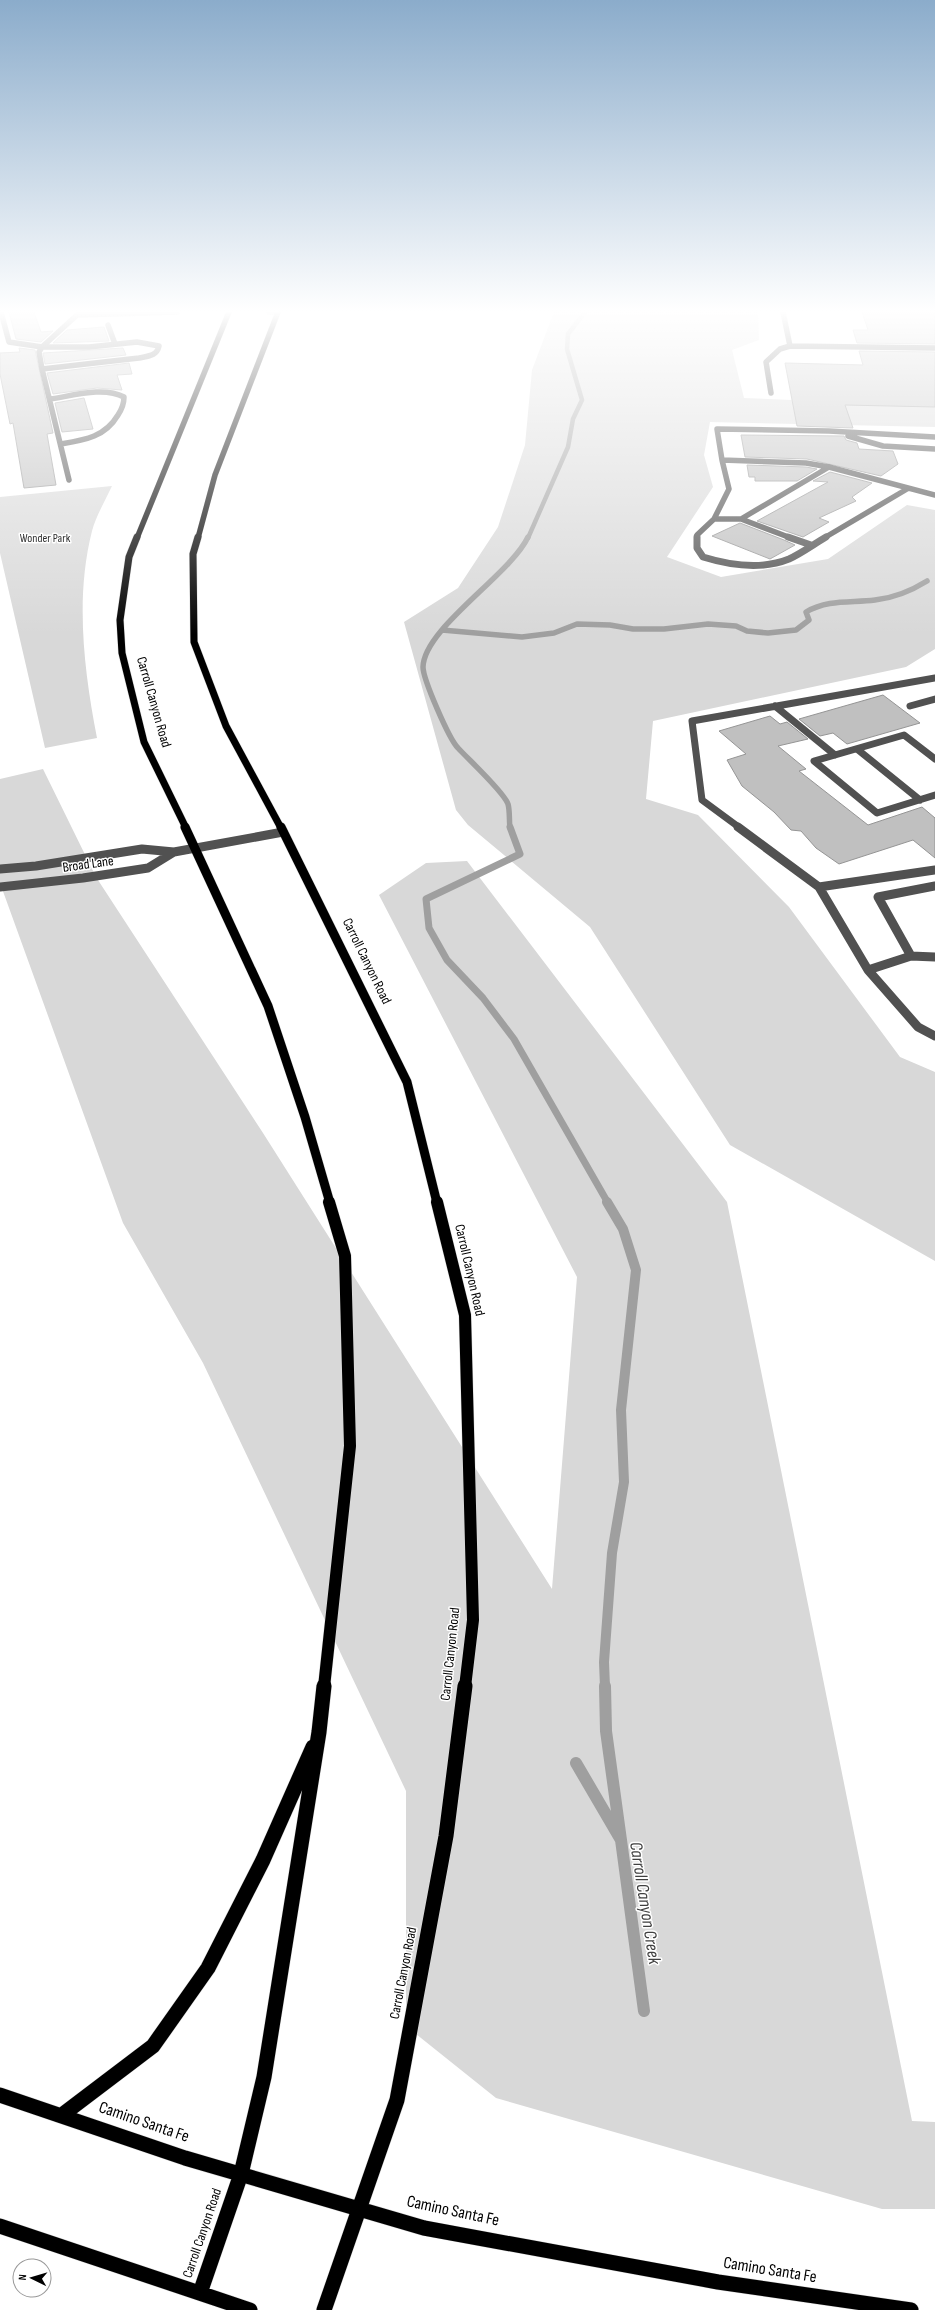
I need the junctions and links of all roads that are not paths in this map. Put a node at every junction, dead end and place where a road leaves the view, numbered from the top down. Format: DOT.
graph roads {
  1 [pos="55,420"];
  2 [pos="115,420"];
  3 [pos="185,420"];
  4 [pos="236,420"];
  5 [pos="828,431"];
  6 [pos="935,437"];
  7 [pos="61,444"];
  8 [pos="935,449"];
  9 [pos="722,460"];
  10 [pos="829,466"];
  11 [pos="69,480"];
  12 [pos="907,488"];
  13 [pos="935,495"];
  14 [pos="714,519"];
  15 [pos="741,519"];
  16 [pos="811,545"];
  17 [pos="934,677"];
  18 [pos="935,698"];
  19 [pos="775,706"];
  20 [pos="910,706"];
  21 [pos="857,749"];
  22 [pos="835,755"];
  23 [pos="935,759"];
  24 [pos="935,795"];
  25 [pos="920,800"];
  26 [pos="283,832"];
  27 [pos="195,847"];
  28 [pos="174,852"];
  29 [pos="0,869"];
  30 [pos="935,870"];
  31 [pos="935,886"];
  32 [pos="0,887"];
  33 [pos="819,887"];
  34 [pos="911,956"];
  35 [pos="935,957"];
  36 [pos="868,970"];
  37 [pos="935,1036"];
  38 [pos="319,1732"];
  39 [pos="0,2095"];
  40 [pos="62,2115"];
  41 [pos="241,2174"];
  42 [pos="357,2210"];
  43 [pos="0,2226"];
  44 [pos="200,2293"];
  45 [pos="250,2310"];
  46 [pos="324,2310"];
  47 [pos="911,2310"];
  1 -- 7 [label="street"];
  2 -- 7 [label="street"];
  3 -- 27 [label="main road, Carroll Canyon Road"];
  4 -- 26 [label="main road, Carroll Canyon Road"];
  5 -- 6 [label="street"];
  5 -- 8 [label="street"];
  5 -- 9 [label="street"];
  7 -- 11 [label="street"];
  9 -- 10 [label="street"];
  9 -- 14 [label="street"];
  10 -- 12 [label="street"];
  10 -- 15 [label="street"];
  12 -- 13 [label="street"];
  12 -- 16 [label="street"];
  14 -- 15 [label="street"];
  14 -- 16 [label="street"];
  15 -- 16 [label="street"];
  17 -- 19 [label="street"];
  18 -- 20 [label="street"];
  19 -- 22 [label="street"];
  19 -- 33 [label="street"];
  21 -- 22 [label="street"];
  21 -- 23 [label="street"];
  21 -- 25 [label="street"];
  22 -- 25 [label="street"];
  24 -- 25 [label="street"];
  26 -- 27 [label="street, Broad Lane"];
  26 -- 42 [label="main road, Carroll Canyon Road"];
  27 -- 28 [label="street, Broad Lane"];
  27 -- 38 [label="main road, Carroll Canyon Road"];
  28 -- 29 [label="street, Broad Lane"];
  28 -- 32 [label="street, Broad Lane"];
  30 -- 33 [label="street"];
  31 -- 34 [label="street"];
  33 -- 36 [label="street"];
  34 -- 35 [label="street"];
  34 -- 36 [label="street"];
  36 -- 37 [label="street"];
  38 -- 40 [label="main road"];
  38 -- 41 [label="main road, Carroll Canyon Road"];
  39 -- 40 [label="main road, Camino Santa Fe"];
  40 -- 41 [label="main road, Camino Santa Fe"];
  41 -- 42 [label="main road, Camino Santa Fe"];
  41 -- 44 [label="main road, Carroll Canyon Road"];
  42 -- 46 [label="main road, Carroll Canyon Road"];
  42 -- 47 [label="main road, Camino Santa Fe"];
  43 -- 44 [label="main road"];
  44 -- 45 [label="main road"];
}
